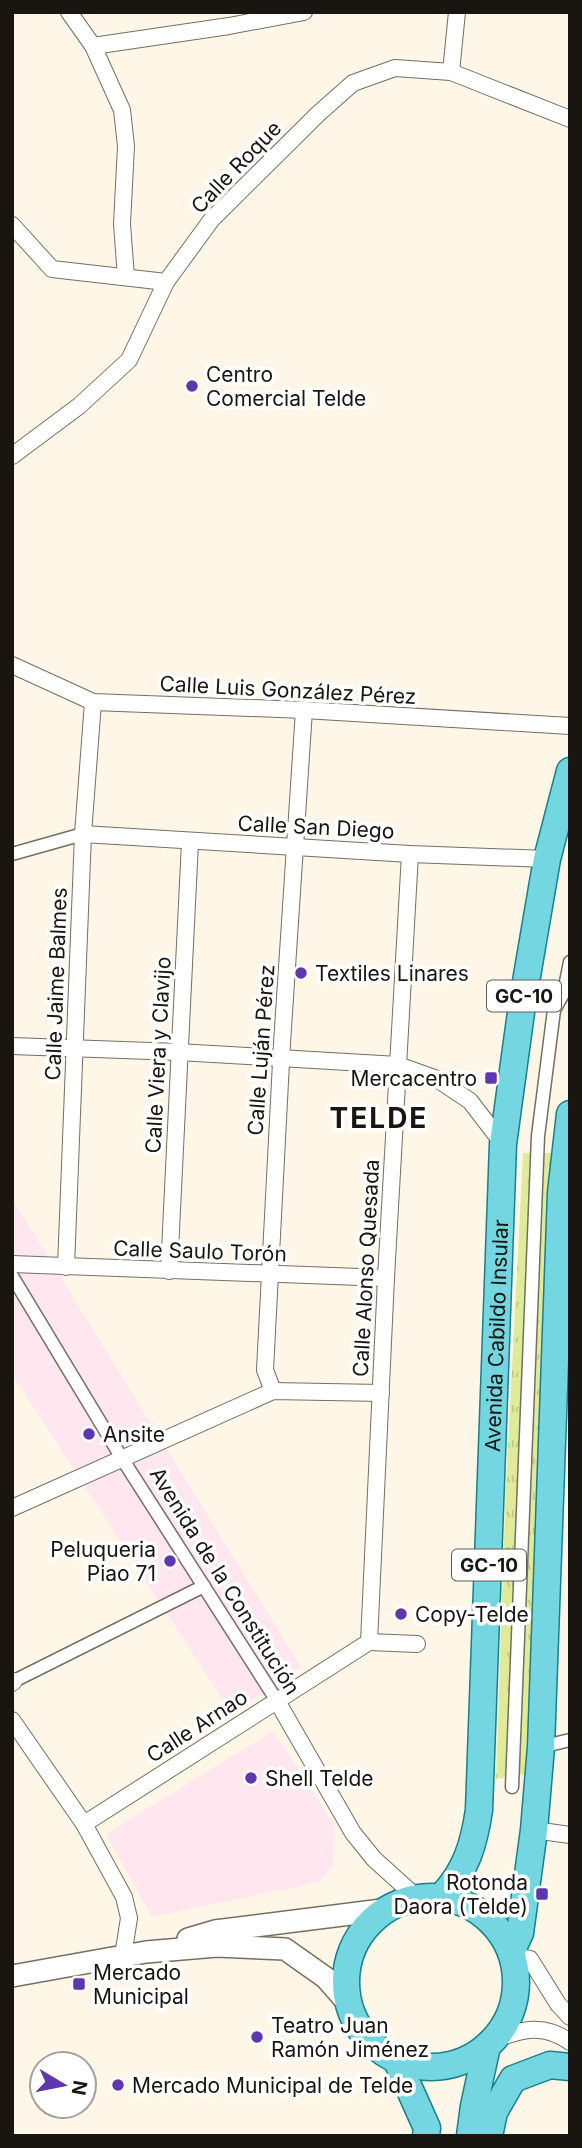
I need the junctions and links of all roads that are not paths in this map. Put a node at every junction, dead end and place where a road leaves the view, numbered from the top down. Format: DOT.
graph roads {
  1 [pos="69,12"];
  2 [pos="304,12"];
  3 [pos="457,12"];
  4 [pos="93,46"];
  5 [pos="451,72"];
  6 [pos="570,119"];
  7 [pos="12,225"];
  8 [pos="126,277"];
  9 [pos="166,282"];
  10 [pos="12,456"];
  11 [pos="12,665"];
  12 [pos="93,702"];
  13 [pos="304,710"];
  14 [pos="570,726"];
  15 [pos="570,771"];
  16 [pos="83,834"];
  17 [pos="190,842"];
  18 [pos="295,846"];
  19 [pos="12,854"];
  20 [pos="410,854"];
  21 [pos="547,859"];
  22 [pos="570,962"];
  23 [pos="12,1046"];
  24 [pos="75,1048"];
  25 [pos="178,1052"];
  26 [pos="281,1058"];
  27 [pos="398,1065"];
  28 [pos="570,1114"];
  29 [pos="503,1144"];
  30 [pos="566,1186"];
  31 [pos="12,1264"];
  32 [pos="66,1267"];
  33 [pos="169,1272"];
  34 [pos="270,1275"];
  35 [pos="12,1276"];
  36 [pos="386,1278"];
  37 [pos="273,1391"];
  38 [pos="380,1392"];
  39 [pos="123,1460"];
  40 [pos="12,1508"];
  41 [pos="204,1586"];
  42 [pos="369,1642"];
  43 [pos="417,1644"];
  44 [pos="13,1682"];
  45 [pos="277,1701"];
  46 [pos="12,1720"];
  47 [pos="570,1740"];
  48 [pos="541,1747"];
  49 [pos="512,1787"];
  50 [pos="84,1824"];
  51 [pos="534,1830"];
  52 [pos="570,1835"];
  53 [pos="442,1896"];
  54 [pos="416,1897"];
  55 [pos="383,1910"];
  56 [pos="146,1952"];
  57 [pos="511,1954"];
  58 [pos="122,1956"];
  59 [pos="12,1976"];
  60 [pos="347,2002"];
  61 [pos="570,2017"];
  62 [pos="570,2042"];
  63 [pos="490,2043"];
  64 [pos="397,2061"];
  65 [pos="570,2067"];
  66 [pos="426,2136"];
  67 [pos="470,2136"];
  68 [pos="489,2136"];
  1 -- 4 [label="street"];
  2 -- 4 [label="street"];
  3 -- 5 [label="street"];
  4 -- 8 [label="street"];
  5 -- 6 [label="street, Calle Roque"];
  5 -- 9 [label="street, Calle Roque"];
  7 -- 8 [label="street"];
  8 -- 9 [label="street"];
  9 -- 10 [label="street, Calle Roque"];
  11 -- 12 [label="street, Calle Luis González Pérez"];
  12 -- 13 [label="street, Calle Luis González Pérez"];
  12 -- 16 [label="street, Calle Jaime Balmes"];
  13 -- 14 [label="street, Calle Luis González Pérez"];
  13 -- 18 [label="street, Calle Luján Pérez"];
  15 -- 21 [label="main road, Avenida Cabildo Insular / GC-10"];
  16 -- 17 [label="street, Calle San Diego"];
  16 -- 19 [label="street"];
  16 -- 24 [label="street, Calle Jaime Balmes"];
  17 -- 18 [label="street, Calle San Diego"];
  17 -- 25 [label="street, Calle Viera y Clavijo"];
  18 -- 20 [label="street, Calle San Diego"];
  18 -- 26 [label="street, Calle Luján Pérez"];
  20 -- 21 [label="street, Calle San Diego"];
  20 -- 27 [label="street, Calle Alonso Quesada"];
  21 -- 29 [label="main road, Avenida Cabildo Insular / GC-10"];
  22 -- 49 [label="street"];
  23 -- 24 [label="street"];
  24 -- 25 [label="street"];
  24 -- 32 [label="street, Calle Jaime Balmes"];
  25 -- 26 [label="street"];
  25 -- 33 [label="street, Calle Viera y Clavijo"];
  26 -- 27 [label="street"];
  26 -- 34 [label="street, Calle Luján Pérez"];
  27 -- 29 [label="street"];
  27 -- 36 [label="street, Calle Alonso Quesada"];
  28 -- 30 [label="main road, GC-10"];
  29 -- 53 [label="main road, Avenida Cabildo Insular / GC-10"];
  30 -- 48 [label="main road, GC-10"];
  31 -- 32 [label="street, Calle Saulo Torón"];
  32 -- 33 [label="street, Calle Saulo Torón"];
  33 -- 34 [label="street, Calle Saulo Torón"];
  34 -- 36 [label="street, Calle Saulo Torón"];
  34 -- 37 [label="street, Calle Luján Pérez"];
  35 -- 39 [label="street, Avenida de la Constitución"];
  36 -- 38 [label="street, Calle Alonso Quesada"];
  37 -- 38 [label="street"];
  37 -- 39 [label="street"];
  38 -- 42 [label="street, Calle Alonso Quesada"];
  39 -- 40 [label="street"];
  39 -- 41 [label="street, Avenida de la Constitución"];
  41 -- 44 [label="street"];
  41 -- 45 [label="street, Avenida de la Constitución"];
  42 -- 43 [label="street"];
  42 -- 45 [label="street, Calle Arnao"];
  45 -- 50 [label="street, Calle Arnao"];
  45 -- 54 [label="street, Avenida de la Constitución"];
  46 -- 50 [label="street"];
  47 -- 48 [label="street"];
  48 -- 51 [label="main road, GC-10"];
  50 -- 58 [label="street"];
  51 -- 52 [label="street"];
  51 -- 57 [label="main road, GC-10"];
  53 -- 54 [label="main road, GC-10"];
  53 -- 57 [label="main road, GC-10"];
  54 -- 55 [label="main road, GC-10"];
  55 -- 56 [label="street"];
  55 -- 60 [label="main road, GC-10"];
  56 -- 58 [label="street"];
  56 -- 60 [label="street"];
  57 -- 61 [label="street"];
  57 -- 63 [label="main road, GC-10"];
  58 -- 59 [label="street"];
  60 -- 64 [label="main road, GC-10"];
  62 -- 63 [label="street"];
  63 -- 64 [label="main road, GC-10"];
  63 -- 67 [label="main road, GC-10"];
  64 -- 66 [label="main road, GC-10"];
  65 -- 68 [label="main road"];
}
